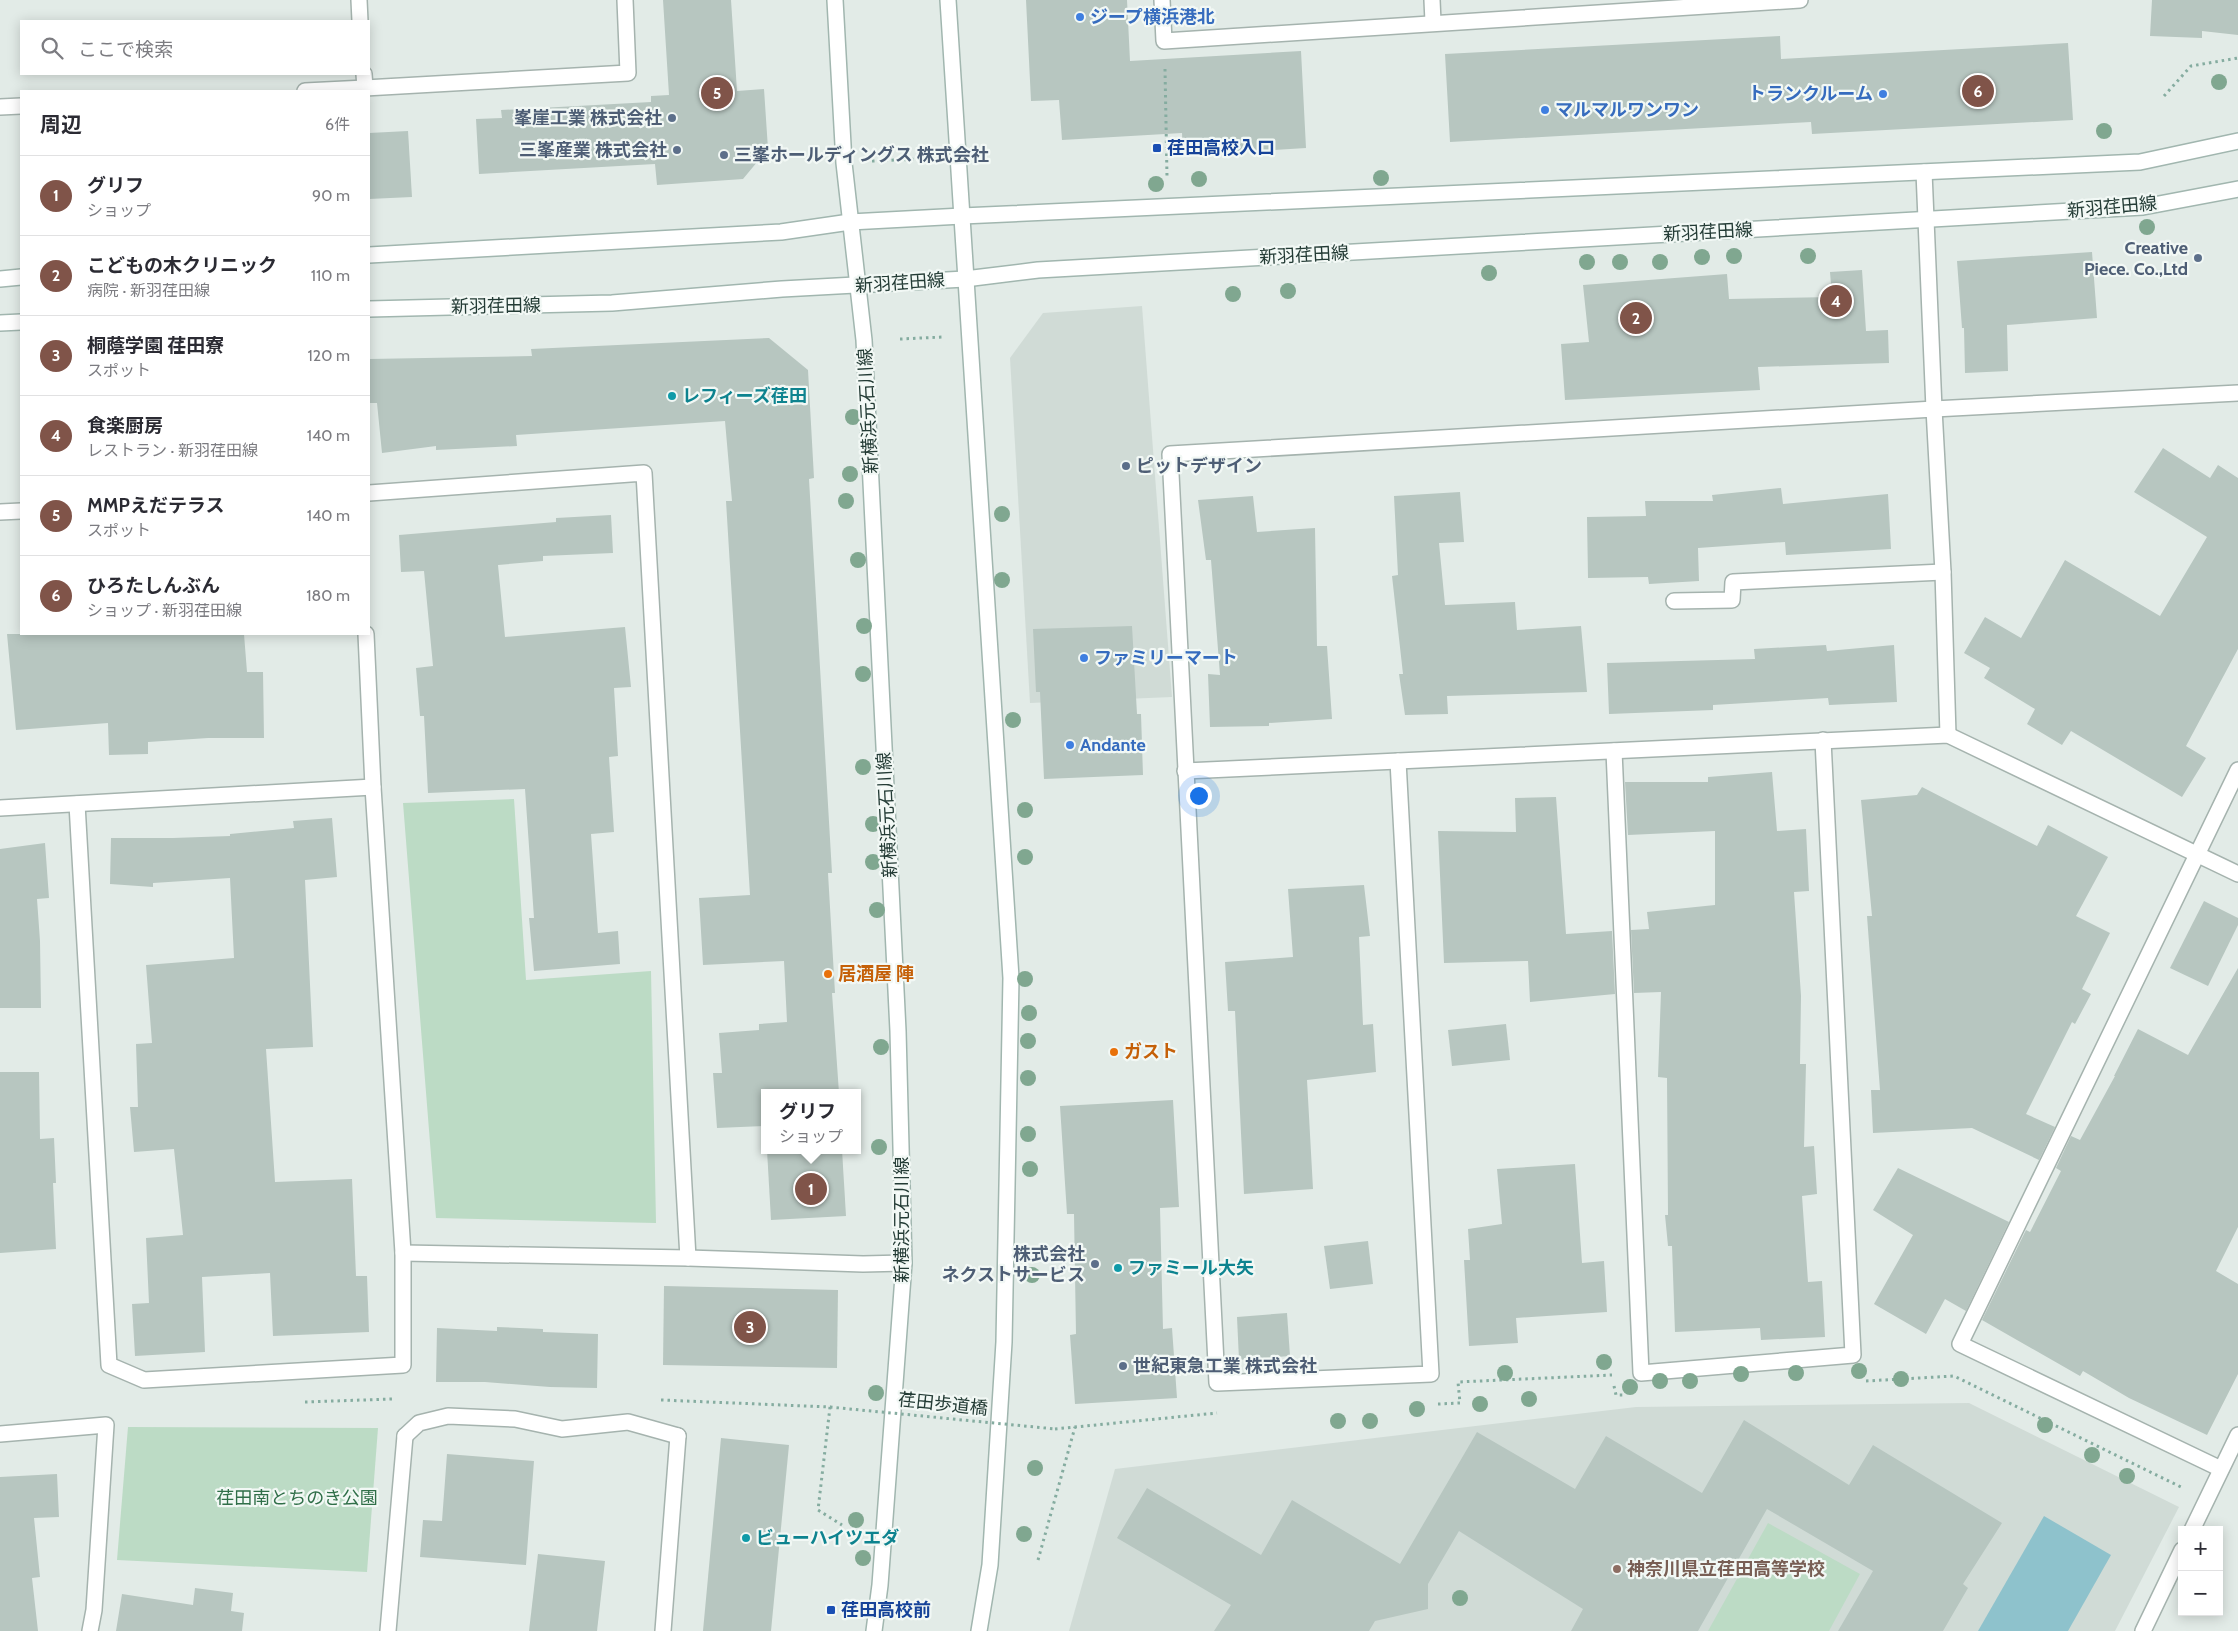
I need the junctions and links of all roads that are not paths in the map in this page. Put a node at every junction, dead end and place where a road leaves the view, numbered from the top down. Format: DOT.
graph roads {
  1 [pos="359,0"];
  2 [pos="626,0"];
  3 [pos="835,0"];
  4 [pos="948,0"];
  5 [pos="1162,0"];
  6 [pos="1432,0"];
  7 [pos="1800,0"];
  8 [pos="360,20"];
  9 [pos="1433,22"];
  10 [pos="364,81"];
  11 [pos="311,90"];
  12 [pos="20,106"];
  13 [pos="0,107"];
  14 [pos="2238,142"];
  15 [pos="1924,172"];
  16 [pos="2238,189"];
  17 [pos="962,216"];
  18 [pos="1926,219"];
  19 [pos="850,222"];
  20 [pos="370,255"];
  21 [pos="20,277"];
  22 [pos="0,279"];
  23 [pos="965,279"];
  24 [pos="859,286"];
  25 [pos="370,309"];
  26 [pos="20,322"];
  27 [pos="0,323"];
  28 [pos="2238,393"];
  29 [pos="1934,409"];
  30 [pos="370,493"];
  31 [pos="20,511"];
  32 [pos="0,512"];
  33 [pos="1944,572"];
  34 [pos="1674,600"];
  35 [pos="366,635"];
  36 [pos="1948,735"];
  37 [pos="1823,740"];
  38 [pos="1614,751"];
  39 [pos="1398,761"];
  40 [pos="2238,770"];
  41 [pos="1186,771"];
  42 [pos="373,787"];
  43 [pos="78,804"];
  44 [pos="0,808"];
  45 [pos="2197,855"];
  46 [pos="2238,874"];
  47 [pos="403,1253"];
  48 [pos="688,1258"];
  49 [pos="904,1263"];
  50 [pos="0,1434"];
  51 [pos="2238,1435"];
  52 [pos="2221,1469"];
  53 [pos="2194,1526"];
  54 [pos="2178,1558"];
  55 [pos="90,1631"];
  56 [pos="388,1631"];
  57 [pos="663,1631"];
  58 [pos="874,1631"];
  59 [pos="979,1631"];
  60 [pos="2143,1631"];
  1 -- 8 [label="street"];
  2 -- 10 [label="street"];
  3 -- 19 [label="street, 新横浜元石川線"];
  4 -- 17 [label="street"];
  5 -- 9 [label="street"];
  6 -- 9 [label="street"];
  7 -- 9 [label="street"];
  10 -- 11 [label="street"];
  12 -- 13 [label="street"];
  14 -- 15 [label="street"];
  15 -- 17 [label="street"];
  15 -- 18 [label="street"];
  16 -- 18 [label="street, 新羽荏田線"];
  17 -- 19 [label="street"];
  17 -- 23 [label="street"];
  18 -- 23 [label="street, 新羽荏田線"];
  18 -- 29 [label="street"];
  19 -- 20 [label="street"];
  19 -- 24 [label="street, 新横浜元石川線"];
  21 -- 22 [label="street"];
  23 -- 24 [label="street, 新羽荏田線"];
  23 -- 59 [label="street"];
  24 -- 25 [label="street, 新羽荏田線"];
  24 -- 49 [label="street, 新横浜元石川線"];
  26 -- 27 [label="street"];
  28 -- 29 [label="street"];
  29 -- 33 [label="street"];
  29 -- 41 [label="street"];
  30 -- 48 [label="street"];
  31 -- 32 [label="street"];
  33 -- 34 [label="street"];
  33 -- 36 [label="street"];
  35 -- 42 [label="street"];
  36 -- 37 [label="street"];
  36 -- 45 [label="street"];
  37 -- 38 [label="street"];
  37 -- 38 [label="street"];
  38 -- 39 [label="street"];
  39 -- 41 [label="street"];
  39 -- 41 [label="street"];
  40 -- 45 [label="street"];
  42 -- 43 [label="street"];
  42 -- 47 [label="street"];
  43 -- 44 [label="street"];
  43 -- 47 [label="street"];
  45 -- 46 [label="street"];
  45 -- 52 [label="street"];
  47 -- 48 [label="street"];
  48 -- 49 [label="street"];
  49 -- 58 [label="street, 新横浜元石川線"];
  50 -- 55 [label="street"];
  51 -- 52 [label="street"];
  52 -- 53 [label="street"];
  54 -- 60 [label="street"];
  56 -- 57 [label="street"];
}
